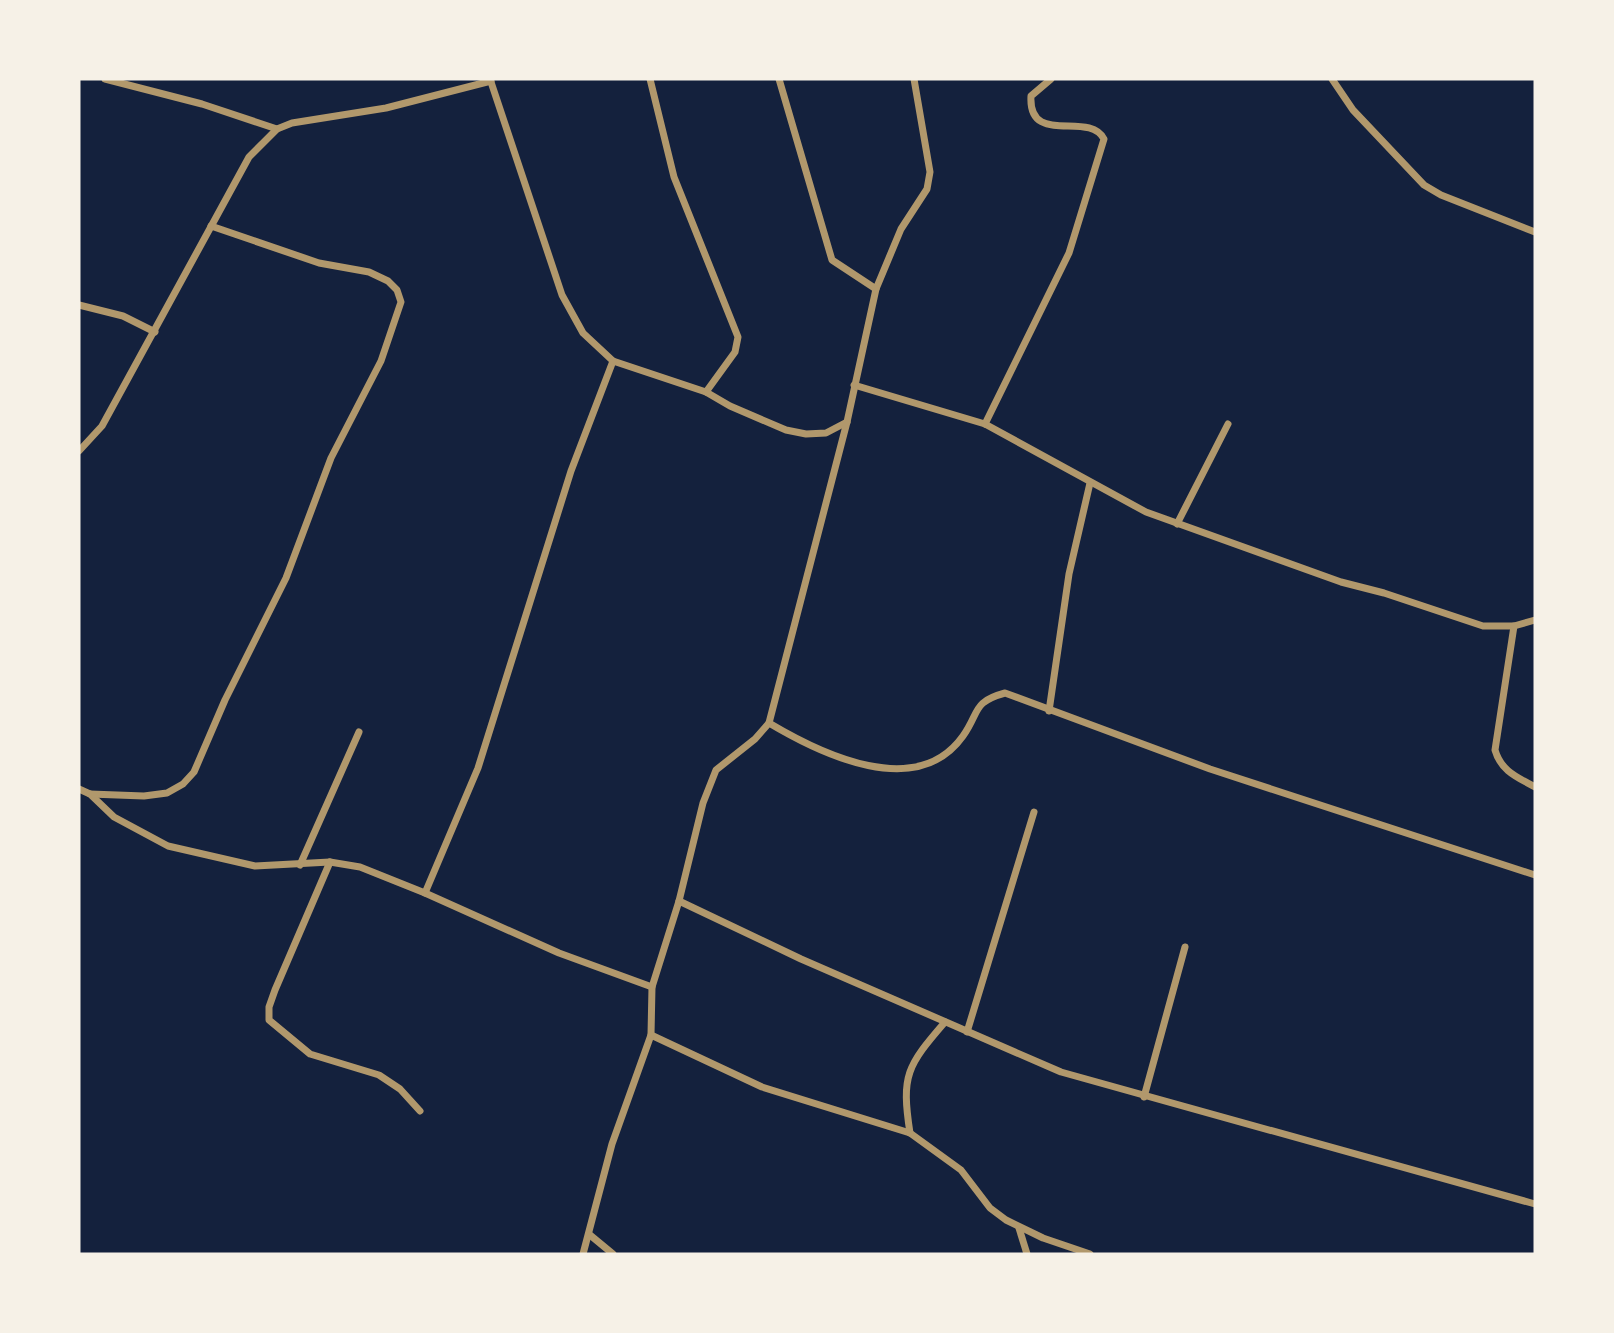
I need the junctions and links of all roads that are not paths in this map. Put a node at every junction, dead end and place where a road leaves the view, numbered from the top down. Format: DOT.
graph roads {
  1 [pos="105,79"];
  2 [pos="650,79"];
  3 [pos="779,79"];
  4 [pos="914,79"];
  5 [pos="1051,79"];
  6 [pos="1332,79"];
  7 [pos="491,80"];
  8 [pos="276,129"];
  9 [pos="211,226"];
  10 [pos="1535,232"];
  11 [pos="876,289"];
  12 [pos="79,305"];
  13 [pos="155,332"];
  14 [pos="613,361"];
  15 [pos="854,386"];
  16 [pos="706,392"];
  17 [pos="847,422"];
  18 [pos="985,424"];
  19 [pos="1228,424"];
  20 [pos="79,450"];
  21 [pos="1090,484"];
  22 [pos="1177,524"];
  23 [pos="1535,620"];
  24 [pos="1514,626"];
  25 [pos="1049,711"];
  26 [pos="768,723"];
  27 [pos="359,732"];
  28 [pos="1535,787"];
  29 [pos="79,789"];
  30 [pos="90,794"];
  31 [pos="1034,811"];
  32 [pos="330,862"];
  33 [pos="300,865"];
  34 [pos="1535,875"];
  35 [pos="425,893"];
  36 [pos="679,901"];
  37 [pos="1185,947"];
  38 [pos="652,986"];
  39 [pos="945,1022"];
  40 [pos="967,1032"];
  41 [pos="651,1035"];
  42 [pos="1144,1097"];
  43 [pos="420,1111"];
  44 [pos="910,1133"];
  45 [pos="1535,1204"];
  46 [pos="1019,1228"];
  47 [pos="590,1235"];
  48 [pos="583,1254"];
  49 [pos="613,1254"];
  50 [pos="1027,1254"];
  51 [pos="1090,1254"];
  1 -- 8 [label="street"];
  2 -- 16 [label="street"];
  3 -- 11 [label="street"];
  4 -- 11 [label="street"];
  5 -- 18 [label="street"];
  6 -- 10 [label="street"];
  7 -- 8 [label="street"];
  7 -- 14 [label="street"];
  8 -- 9 [label="street"];
  9 -- 13 [label="street"];
  9 -- 30 [label="street"];
  11 -- 15 [label="street"];
  12 -- 13 [label="street"];
  13 -- 20 [label="street"];
  14 -- 16 [label="street"];
  14 -- 35 [label="street"];
  15 -- 17 [label="street"];
  15 -- 18 [label="street"];
  16 -- 17 [label="street"];
  17 -- 26 [label="street"];
  18 -- 21 [label="street"];
  19 -- 22 [label="street"];
  21 -- 22 [label="street"];
  21 -- 25 [label="street"];
  22 -- 24 [label="street"];
  23 -- 24 [label="street"];
  24 -- 28 [label="street"];
  25 -- 26 [label="street"];
  25 -- 34 [label="street"];
  26 -- 36 [label="street"];
  27 -- 33 [label="street"];
  29 -- 30 [label="street"];
  30 -- 33 [label="street"];
  31 -- 40 [label="street"];
  32 -- 33 [label="street"];
  32 -- 35 [label="street"];
  32 -- 43 [label="street"];
  35 -- 38 [label="street"];
  36 -- 38 [label="street"];
  36 -- 39 [label="street"];
  37 -- 42 [label="street"];
  38 -- 41 [label="street"];
  39 -- 40 [label="street"];
  39 -- 44 [label="street"];
  40 -- 42 [label="street"];
  41 -- 44 [label="street"];
  41 -- 47 [label="street"];
  42 -- 45 [label="street"];
  44 -- 46 [label="street"];
  46 -- 50 [label="street"];
  46 -- 51 [label="street"];
  47 -- 48 [label="street"];
  47 -- 49 [label="street"];
}
